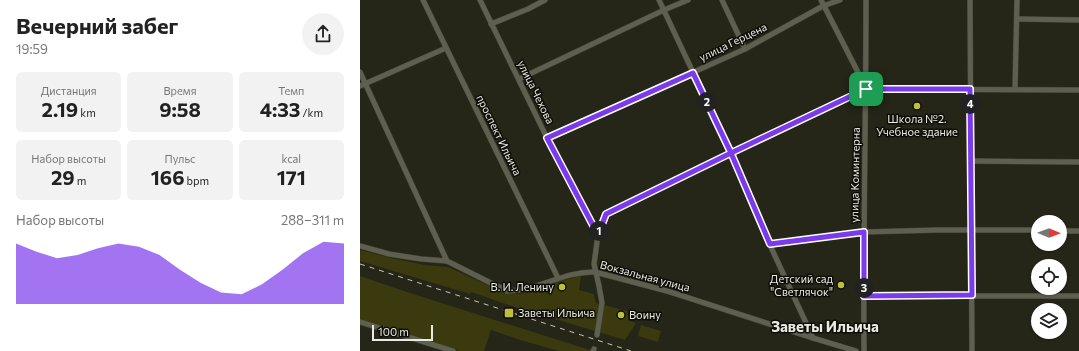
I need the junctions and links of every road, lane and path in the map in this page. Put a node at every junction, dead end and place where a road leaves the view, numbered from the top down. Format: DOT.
graph roads {
  1 [pos="423,0"];
  2 [pos="480,0"];
  3 [pos="545,0"];
  4 [pos="659,0"];
  5 [pos="688,0"];
  6 [pos="722,0"];
  7 [pos="820,0"];
  8 [pos="840,0"];
  9 [pos="866,0"];
  10 [pos="970,0"];
  11 [pos="1017,0"];
  12 [pos="823,6"];
  13 [pos="664,10"];
  14 [pos="1018,19"];
  15 [pos="1079,20"];
  16 [pos="491,24"];
  17 [pos="446,48"];
  18 [pos="744,49"];
  19 [pos="360,72"];
  20 [pos="693,73"];
  21 [pos="519,79"];
  22 [pos="362,85"];
  23 [pos="866,89"];
  24 [pos="970,89"];
  25 [pos="1015,89"];
  26 [pos="1079,90"];
  27 [pos="547,138"];
  28 [pos="731,153"];
  29 [pos="971,161"];
  30 [pos="1079,162"];
  31 [pos="971,230"];
  32 [pos="1031,230"];
  33 [pos="1067,230"];
  34 [pos="1079,231"];
  35 [pos="864,232"];
  36 [pos="598,235"];
  37 [pos="770,244"];
  38 [pos="360,246"];
  39 [pos="447,261"];
  40 [pos="595,272"];
  41 [pos="558,278"];
  42 [pos="972,295"];
  43 [pos="864,296"];
  44 [pos="1079,296"];
  45 [pos="360,322"];
  46 [pos="598,335"];
  47 [pos="813,338"];
  48 [pos="453,351"];
  49 [pos="856,351"];
  50 [pos="864,351"];
  51 [pos="972,351"];
  1 -- 17 [label="street, проспект Ильича"];
  2 -- 16 [label="street, улица Чехова"];
  3 -- 16 [label="street"];
  4 -- 13 [label="street"];
  5 -- 13 [label="street"];
  6 -- 18 [label="street"];
  7 -- 12 [label="street"];
  8 -- 12 [label="street, улица Герцена"];
  9 -- 23 [label="street, улица Коминтерна"];
  10 -- 24 [label="street"];
  11 -- 14 [label="street"];
  12 -- 18 [label="street, улица Герцена"];
  12 -- 23 [label="street"];
  13 -- 20 [label="street"];
  13 -- 21 [label="street"];
  14 -- 15 [label="street"];
  14 -- 25 [label="street"];
  16 -- 21 [label="street, улица Чехова"];
  17 -- 22 [label="street"];
  17 -- 41 [label="street, проспект Ильича"];
  18 -- 20 [label="street, улица Герцена"];
  19 -- 22 [label="street"];
  20 -- 27 [label="street, улица Герцена"];
  20 -- 28 [label="street"];
  21 -- 27 [label="street, улица Чехова"];
  22 -- 39 [label="street"];
  23 -- 24 [label="street"];
  23 -- 28 [label="street"];
  23 -- 35 [label="street, улица Коминтерна"];
  24 -- 25 [label="street"];
  24 -- 29 [label="street"];
  25 -- 26 [label="street"];
  27 -- 36 [label="street, улица Чехова"];
  28 -- 36 [label="street"];
  28 -- 37 [label="street"];
  29 -- 30 [label="street"];
  29 -- 31 [label="street"];
  31 -- 32 [label="street"];
  31 -- 35 [label="street"];
  31 -- 42 [label="street"];
  33 -- 34 [label="street"];
  35 -- 37 [label="street"];
  35 -- 43 [label="street, улица Коминтерна"];
  36 -- 40 [label="street"];
  37 -- 47 [label="street"];
  38 -- 39 [label="street, Вокзальная улица"];
  39 -- 41 [label="street, Вокзальная улица"];
  40 -- 41 [label="street, Вокзальная улица"];
  40 -- 46 [label="street"];
  40 -- 47 [label="street, Вокзальная улица"];
  42 -- 43 [label="street"];
  42 -- 44 [label="street"];
  42 -- 51 [label="street"];
  43 -- 50 [label="street, улица Коминтерна"];
  45 -- 48 [label="street"];
  47 -- 49 [label="street, Вокзальная улица"];
}
